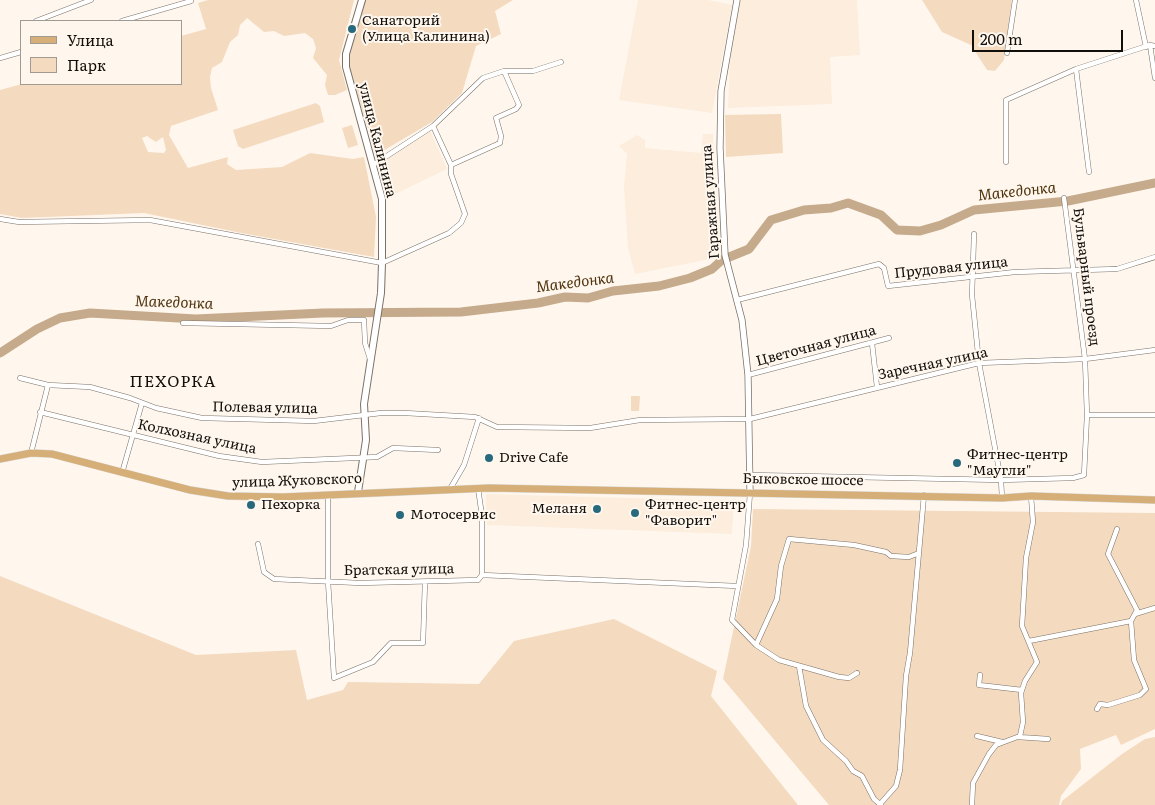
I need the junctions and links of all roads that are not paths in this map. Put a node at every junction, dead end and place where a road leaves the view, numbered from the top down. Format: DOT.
graph roads {
  1 [pos="92,0"];
  2 [pos="362,0"];
  3 [pos="737,0"];
  4 [pos="1015,0"];
  5 [pos="1136,0"];
  6 [pos="190,1"];
  7 [pos="39,20"];
  8 [pos="125,20"];
  9 [pos="1150,46"];
  10 [pos="20,52"];
  11 [pos="1007,53"];
  12 [pos="0,58"];
  13 [pos="561,62"];
  14 [pos="1076,68"];
  15 [pos="504,70"];
  16 [pos="1155,78"];
  17 [pos="434,126"];
  18 [pos="1006,162"];
  19 [pos="373,165"];
  20 [pos="451,165"];
  21 [pos="1089,172"];
  22 [pos="1064,198"];
  23 [pos="0,219"];
  24 [pos="974,234"];
  25 [pos="1155,257"];
  26 [pos="382,263"];
  27 [pos="1074,271"];
  28 [pos="972,275"];
  29 [pos="738,300"];
  30 [pos="183,323"];
  31 [pos="889,338"];
  32 [pos="872,343"];
  33 [pos="1155,350"];
  34 [pos="1085,359"];
  35 [pos="371,360"];
  36 [pos="979,363"];
  37 [pos="748,376"];
  38 [pos="20,378"];
  39 [pos="48,385"];
  40 [pos="877,387"];
  41 [pos="142,403"];
  42 [pos="40,412"];
  43 [pos="363,415"];
  44 [pos="1087,416"];
  45 [pos="1155,416"];
  46 [pos="479,418"];
  47 [pos="750,420"];
  48 [pos="132,435"];
  49 [pos="438,450"];
  50 [pos="31,453"];
  51 [pos="364,456"];
  52 [pos="0,459"];
  53 [pos="122,473"];
  54 [pos="751,475"];
  55 [pos="1001,480"];
  56 [pos="450,488"];
  57 [pos="478,488"];
  58 [pos="750,491"];
  59 [pos="358,492"];
  60 [pos="328,494"];
  61 [pos="924,495"];
  62 [pos="1031,496"];
  63 [pos="1002,498"];
  64 [pos="1155,500"];
  65 [pos="1117,529"];
  66 [pos="258,544"];
  67 [pos="919,553"];
  68 [pos="482,575"];
  69 [pos="328,581"];
  70 [pos="425,582"];
  71 [pos="738,586"];
  72 [pos="1155,608"];
  73 [pos="1135,614"];
  74 [pos="1131,621"];
  75 [pos="1029,641"];
  76 [pos="756,645"];
  77 [pos="799,666"];
  78 [pos="857,673"];
  79 [pos="980,675"];
  80 [pos="1022,690"];
  81 [pos="1097,709"];
  82 [pos="977,736"];
  83 [pos="1016,737"];
  84 [pos="1048,739"];
  85 [pos="1003,742"];
  86 [pos="881,804"];
  87 [pos="972,805"];
  1 -- 7 [label="street"];
  2 -- 19 [label="main road, улица Калинина"];
  3 -- 29 [label="street, Гаражная улица"];
  4 -- 11 [label="street"];
  5 -- 9 [label="street"];
  6 -- 8 [label="street"];
  9 -- 14 [label="street"];
  9 -- 16 [label="street"];
  10 -- 12 [label="street"];
  13 -- 15 [label="street"];
  14 -- 18 [label="street"];
  14 -- 21 [label="street"];
  15 -- 17 [label="street"];
  15 -- 20 [label="street"];
  17 -- 19 [label="street"];
  17 -- 20 [label="street"];
  19 -- 26 [label="main road, улица Калинина"];
  20 -- 26 [label="street"];
  22 -- 27 [label="street, Бульварный проезд"];
  23 -- 26 [label="street"];
  24 -- 28 [label="street"];
  25 -- 27 [label="street, Прудовая улица"];
  26 -- 35 [label="main road, улица Калинина"];
  27 -- 28 [label="street, Прудовая улица"];
  27 -- 34 [label="street, Бульварный проезд"];
  28 -- 29 [label="street, Прудовая улица"];
  28 -- 36 [label="street"];
  29 -- 37 [label="street, Гаражная улица"];
  30 -- 35 [label="street"];
  31 -- 32 [label="street, Цветочная улица"];
  32 -- 37 [label="street, Цветочная улица"];
  32 -- 40 [label="street"];
  33 -- 34 [label="street, Заречная улица"];
  34 -- 36 [label="street, Заречная улица"];
  34 -- 44 [label="street, Бульварный проезд"];
  35 -- 43 [label="main road, улица Калинина"];
  36 -- 40 [label="street, Заречная улица"];
  36 -- 55 [label="street"];
  37 -- 47 [label="street, Гаражная улица"];
  38 -- 39 [label="street, Полевая улица"];
  39 -- 41 [label="street, Полевая улица"];
  39 -- 42 [label="street"];
  40 -- 47 [label="street, Заречная улица"];
  41 -- 43 [label="street, Полевая улица"];
  41 -- 48 [label="street"];
  42 -- 48 [label="street, Колхозная улица"];
  42 -- 50 [label="street"];
  43 -- 46 [label="street, Полевая улица"];
  43 -- 51 [label="main road, улица Калинина"];
  44 -- 45 [label="street"];
  44 -- 55 [label="street, Бульварный проезд"];
  46 -- 47 [label="street, Заречная улица"];
  46 -- 56 [label="street"];
  47 -- 54 [label="street, Гаражная улица"];
  48 -- 51 [label="street, Колхозная улица"];
  48 -- 53 [label="street"];
  49 -- 51 [label="street, Колхозная улица"];
  50 -- 52 [label="main road, улица Жуковского"];
  50 -- 53 [label="main road, улица Жуковского"];
  51 -- 59 [label="main road, улица Калинина"];
  53 -- 60 [label="main road, улица Жуковского"];
  54 -- 55 [label="street"];
  54 -- 58 [label="street, Гаражная улица"];
  55 -- 63 [label="street"];
  56 -- 57 [label="main road, Быковское шоссе"];
  56 -- 59 [label="main road, улица Жуковского"];
  57 -- 58 [label="main road, Быковское шоссе"];
  57 -- 68 [label="street"];
  58 -- 61 [label="main road, Быковское шоссе"];
  58 -- 71 [label="street"];
  59 -- 60 [label="main road, улица Жуковского"];
  60 -- 69 [label="street"];
  61 -- 63 [label="main road, Быковское шоссе"];
  61 -- 67 [label="street"];
  62 -- 63 [label="main road, Быковское шоссе"];
  62 -- 64 [label="main road, Быковское шоссе"];
  62 -- 75 [label="street"];
  65 -- 73 [label="street"];
  66 -- 69 [label="street"];
  67 -- 76 [label="street"];
  67 -- 86 [label="street"];
  68 -- 70 [label="street, Братская улица"];
  68 -- 71 [label="street"];
  69 -- 70 [label="street, Братская улица"];
  69 -- 70 [label="street, Братская улица"];
  71 -- 76 [label="street"];
  72 -- 73 [label="street"];
  73 -- 74 [label="street"];
  74 -- 75 [label="street"];
  74 -- 81 [label="street"];
  75 -- 80 [label="street"];
  76 -- 77 [label="street"];
  77 -- 78 [label="street"];
  77 -- 86 [label="street"];
  79 -- 80 [label="street"];
  80 -- 83 [label="street"];
  82 -- 85 [label="street"];
  83 -- 84 [label="street"];
  83 -- 85 [label="street"];
  85 -- 87 [label="street"];
}
